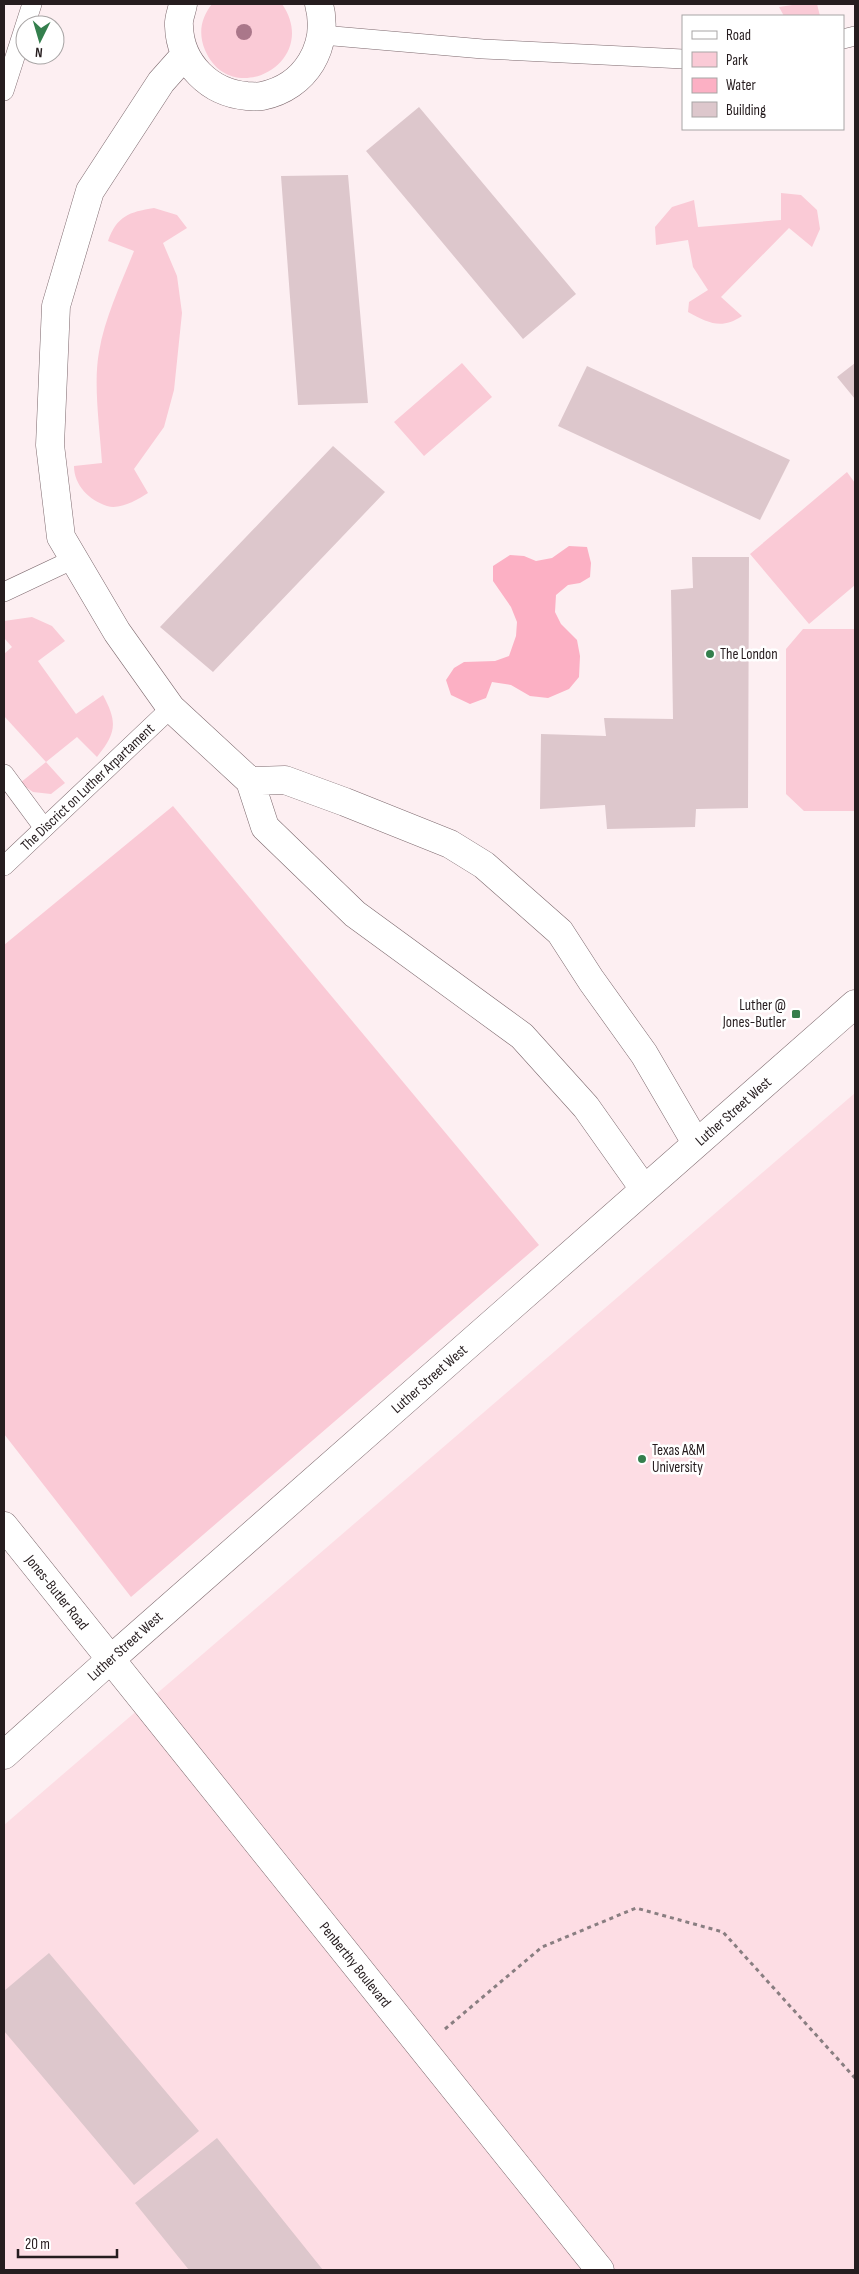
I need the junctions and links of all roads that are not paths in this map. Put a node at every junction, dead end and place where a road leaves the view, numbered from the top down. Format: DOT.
graph roads {
  1 [pos="32,4"];
  2 [pos="183,4"];
  3 [pos="319,4"];
  4 [pos="322,35"];
  5 [pos="184,54"];
  6 [pos="682,59"];
  7 [pos="4,91"];
  8 [pos="74,559"];
  9 [pos="4,592"];
  10 [pos="171,708"];
  11 [pos="4,774"];
  12 [pos="250,781"];
  13 [pos="44,828"];
  14 [pos="4,866"];
  15 [pos="855,1004"];
  16 [pos="696,1143"];
  17 [pos="644,1190"];
  18 [pos="4,1526"];
  19 [pos="110,1659"];
  20 [pos="4,1755"];
  21 [pos="600,2270"];
  1 -- 7 [label="lane"];
  2 -- 5 [label="street"];
  3 -- 4 [label="street"];
  4 -- 5 [label="street"];
  4 -- 6 [label="lane"];
  5 -- 8 [label="street"];
  8 -- 9 [label="lane"];
  8 -- 10 [label="street"];
  10 -- 12 [label="street"];
  10 -- 13 [label="lane, The Discrict on Luther Arpartament"];
  11 -- 13 [label="lane"];
  12 -- 16 [label="street"];
  12 -- 17 [label="street"];
  13 -- 14 [label="lane, The Discrict on Luther Arpartament"];
  15 -- 16 [label="street, Luther Street West"];
  16 -- 17 [label="street, Luther Street West"];
  17 -- 19 [label="street, Luther Street West"];
  18 -- 19 [label="street, Jones-Butler Road"];
  19 -- 20 [label="street, Luther Street West"];
  19 -- 21 [label="street, Penberthy Boulevard"];
}
